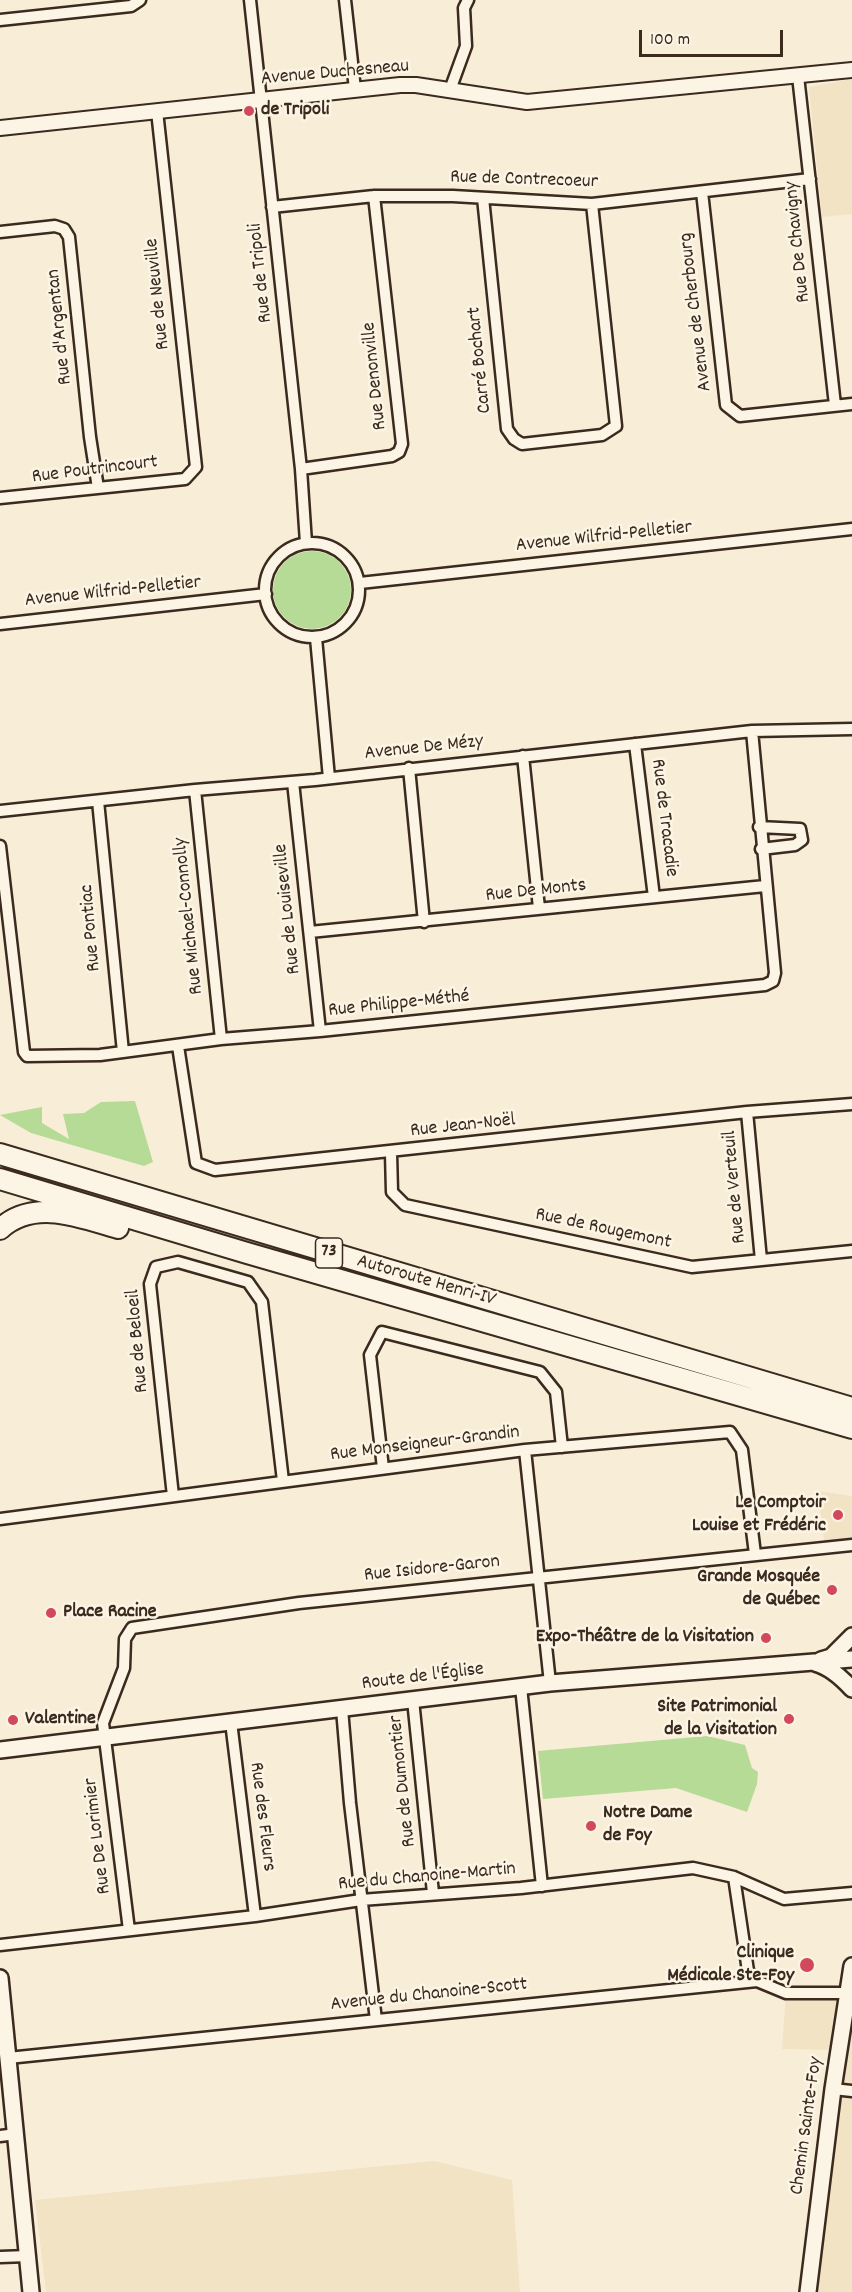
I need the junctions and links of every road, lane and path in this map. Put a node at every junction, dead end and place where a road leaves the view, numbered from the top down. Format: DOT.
graph roads {
  1 [pos="140,0"];
  2 [pos="250,0"];
  3 [pos="345,0"];
  4 [pos="468,0"];
  5 [pos="0,20"];
  6 [pos="852,70"];
  7 [pos="798,76"];
  8 [pos="355,89"];
  9 [pos="450,90"];
  10 [pos="261,100"];
  11 [pos="157,111"];
  12 [pos="0,128"];
  13 [pos="810,179"];
  14 [pos="702,192"];
  15 [pos="374,196"];
  16 [pos="483,198"];
  17 [pos="592,204"];
  18 [pos="272,207"];
  19 [pos="0,232"];
  20 [pos="852,404"];
  21 [pos="835,405"];
  22 [pos="302,470"];
  23 [pos="193,473"];
  24 [pos="98,488"];
  25 [pos="0,498"];
  26 [pos="852,529"];
  27 [pos="306,543"];
  28 [pos="360,583"];
  29 [pos="266,594"];
  30 [pos="0,624"];
  31 [pos="316,638"];
  32 [pos="852,729"];
  33 [pos="752,731"];
  34 [pos="635,744"];
  35 [pos="523,756"];
  36 [pos="409,768"];
  37 [pos="329,778"];
  38 [pos="293,782"];
  39 [pos="195,790"];
  40 [pos="98,801"];
  41 [pos="0,811"];
  42 [pos="759,827"];
  43 [pos="0,846"];
  44 [pos="761,849"];
  45 [pos="765,886"];
  46 [pos="654,897"];
  47 [pos="539,908"];
  48 [pos="423,922"];
  49 [pos="310,933"];
  50 [pos="321,1031"];
  51 [pos="221,1039"];
  52 [pos="177,1046"];
  53 [pos="123,1052"];
  54 [pos="852,1104"];
  55 [pos="747,1112"];
  56 [pos="0,1140"];
  57 [pos="391,1153"];
  58 [pos="0,1154"];
  59 [pos="42,1166"];
  60 [pos="0,1179"];
  61 [pos="0,1229"];
  62 [pos="199,1238"];
  63 [pos="852,1251"];
  64 [pos="761,1260"];
  65 [pos="852,1408"];
  66 [pos="852,1428"];
  67 [pos="562,1447"];
  68 [pos="525,1450"];
  69 [pos="383,1468"];
  70 [pos="283,1481"];
  71 [pos="173,1496"];
  72 [pos="0,1520"];
  73 [pos="852,1545"];
  74 [pos="755,1554"];
  75 [pos="538,1576"];
  76 [pos="852,1636"];
  77 [pos="852,1659"];
  78 [pos="812,1663"];
  79 [pos="550,1683"];
  80 [pos="521,1687"];
  81 [pos="852,1689"];
  82 [pos="413,1700"];
  83 [pos="342,1709"];
  84 [pos="231,1722"];
  85 [pos="105,1737"];
  86 [pos="0,1750"];
  87 [pos="734,1877"];
  88 [pos="542,1886"];
  89 [pos="434,1893"];
  90 [pos="852,1893"];
  91 [pos="361,1900"];
  92 [pos="255,1916"];
  93 [pos="129,1930"];
  94 [pos="0,1945"];
  95 [pos="852,1966"];
  96 [pos="0,1978"];
  97 [pos="757,1981"];
  98 [pos="0,1984"];
  99 [pos="851,1993"];
  100 [pos="376,2020"];
  101 [pos="8,2058"];
  102 [pos="833,2089"];
  103 [pos="852,2091"];
  104 [pos="16,2134"];
  105 [pos="0,2136"];
  106 [pos="28,2256"];
  107 [pos="0,2257"];
  108 [pos="31,2292"];
  109 [pos="808,2292"];
  1 -- 5 [label="street"];
  2 -- 10 [label="street, Rue de Tripoli"];
  3 -- 8 [label="street"];
  4 -- 9 [label="street"];
  6 -- 7 [label="street, Avenue Duchesneau"];
  7 -- 9 [label="street, Avenue Duchesneau"];
  7 -- 13 [label="street, Rue De Chavigny"];
  8 -- 9 [label="street, Avenue Duchesneau"];
  8 -- 10 [label="street, Avenue Duchesneau"];
  10 -- 11 [label="street, Avenue Duchesneau"];
  10 -- 18 [label="street, Rue de Tripoli"];
  11 -- 12 [label="street, Avenue Duchesneau"];
  11 -- 23 [label="street, Rue de Neuville"];
  13 -- 14 [label="street, Rue de Contrecoeur"];
  13 -- 21 [label="street, Rue De Chavigny"];
  14 -- 17 [label="street, Rue de Contrecoeur"];
  14 -- 21 [label="street, Avenue de Cherbourg"];
  15 -- 16 [label="street, Rue de Contrecoeur"];
  15 -- 18 [label="street, Rue de Contrecoeur"];
  15 -- 22 [label="street, Rue Denonville"];
  16 -- 17 [label="street, Rue de Contrecoeur"];
  16 -- 17 [label="street, Carré Bochart"];
  18 -- 22 [label="street, Rue de Tripoli"];
  19 -- 24 [label="street, Rue d'Argentan"];
  20 -- 21 [label="street, Avenue de Cherbourg"];
  22 -- 27 [label="street, Rue de Tripoli"];
  23 -- 24 [label="street, Rue Poutrincourt"];
  24 -- 25 [label="street, Rue Poutrincourt"];
  26 -- 28 [label="street, Avenue Wilfrid-Pelletier"];
  27 -- 28 [label="street"];
  27 -- 29 [label="street"];
  28 -- 31 [label="street"];
  29 -- 30 [label="street, Avenue Wilfrid-Pelletier"];
  29 -- 31 [label="street"];
  31 -- 37 [label="street"];
  32 -- 33 [label="street, Avenue De Mézy"];
  33 -- 34 [label="street, Avenue De Mézy"];
  33 -- 42 [label="street"];
  34 -- 35 [label="street, Avenue De Mézy"];
  34 -- 46 [label="street, Rue de Tracadie"];
  35 -- 36 [label="street, Avenue De Mézy"];
  35 -- 47 [label="street"];
  36 -- 37 [label="street, Avenue De Mézy"];
  36 -- 48 [label="street"];
  37 -- 38 [label="street, Avenue De Mézy"];
  38 -- 39 [label="street, Avenue De Mézy"];
  38 -- 49 [label="street, Rue de Louiseville"];
  39 -- 40 [label="street, Avenue De Mézy"];
  39 -- 51 [label="street, Rue Michael-Connolly"];
  40 -- 41 [label="street, Avenue De Mézy"];
  40 -- 53 [label="street, Rue Pontiac"];
  42 -- 44 [label="street"];
  42 -- 44 [label="street"];
  43 -- 53 [label="street, Rue Philippe-Méthé"];
  44 -- 45 [label="street"];
  45 -- 46 [label="street, Rue De Monts"];
  45 -- 50 [label="street, Rue Philippe-Méthé"];
  46 -- 47 [label="street, Rue De Monts"];
  47 -- 48 [label="street, Rue De Monts"];
  48 -- 49 [label="street, Rue De Monts"];
  49 -- 50 [label="street, Rue de Louiseville"];
  50 -- 51 [label="street, Rue Philippe-Méthé"];
  51 -- 52 [label="street, Rue Philippe-Méthé"];
  52 -- 53 [label="street, Rue Philippe-Méthé"];
  52 -- 57 [label="street, Rue Jean-Noël"];
  54 -- 55 [label="street, Rue Jean-Noël"];
  55 -- 57 [label="street, Rue Jean-Noël"];
  55 -- 64 [label="street, Rue de Verteuil"];
  56 -- 59 [label="highway"];
  57 -- 64 [label="street, Rue de Rougemont"];
  58 -- 59 [label="highway, Autoroute Henri-IV / 73"];
  59 -- 65 [label="highway, Autoroute Henri-IV / 73"];
  60 -- 62 [label="highway, Autoroute Henri-IV / 73"];
  61 -- 62 [label="highway"];
  62 -- 66 [label="highway, Autoroute Henri-IV / 73"];
  63 -- 64 [label="street, Rue de Rougemont"];
  67 -- 68 [label="street, Rue Monseigneur-Grandin"];
  67 -- 69 [label="street"];
  67 -- 74 [label="street, Rue Monseigneur-Grandin"];
  68 -- 69 [label="street, Rue Monseigneur-Grandin"];
  68 -- 75 [label="street"];
  69 -- 70 [label="street, Rue Monseigneur-Grandin"];
  70 -- 71 [label="street, Rue Monseigneur-Grandin"];
  70 -- 71 [label="street, Rue de Beloeil"];
  71 -- 72 [label="street, Rue Monseigneur-Grandin"];
  73 -- 74 [label="street, Rue Isidore-Garon"];
  74 -- 75 [label="street, Rue Isidore-Garon"];
  75 -- 79 [label="street"];
  75 -- 85 [label="street, Rue Isidore-Garon"];
  76 -- 78 [label="main road"];
  77 -- 78 [label="main road, Route de l'Église"];
  78 -- 79 [label="main road, Route de l'Église"];
  78 -- 81 [label="main road"];
  79 -- 80 [label="main road, Route de l'Église"];
  80 -- 82 [label="main road, Route de l'Église"];
  80 -- 88 [label="street"];
  82 -- 83 [label="main road, Route de l'Église"];
  82 -- 89 [label="street, Rue de Dumontier"];
  83 -- 84 [label="main road, Route de l'Église"];
  83 -- 91 [label="street"];
  84 -- 85 [label="main road, Route de l'Église"];
  84 -- 92 [label="street, Rue des Fleurs"];
  85 -- 86 [label="main road, Route de l'Église"];
  85 -- 93 [label="street, Rue De Lorimier"];
  87 -- 88 [label="street, Rue du Chanoine-Martin"];
  87 -- 90 [label="street, Rue du Chanoine-Martin"];
  87 -- 97 [label="street"];
  88 -- 89 [label="street, Rue du Chanoine-Martin"];
  89 -- 91 [label="street, Rue du Chanoine-Martin"];
  91 -- 92 [label="street, Rue du Chanoine-Martin"];
  91 -- 100 [label="street"];
  92 -- 93 [label="street, Rue du Chanoine-Martin"];
  93 -- 94 [label="street, Rue du Chanoine-Martin"];
  95 -- 99 [label="main road, Chemin Sainte-Foy"];
  96 -- 98 [label="main road"];
  97 -- 99 [label="street, Avenue du Chanoine-Scott"];
  97 -- 100 [label="street, Avenue du Chanoine-Scott"];
  98 -- 101 [label="main road"];
  99 -- 102 [label="main road, Chemin Sainte-Foy"];
  100 -- 101 [label="street, Avenue du Chanoine-Scott"];
  101 -- 104 [label="main road"];
  102 -- 103 [label="street"];
  102 -- 109 [label="main road, Chemin Sainte-Foy"];
  104 -- 105 [label="street"];
  104 -- 106 [label="main road"];
  106 -- 107 [label="street"];
  106 -- 108 [label="main road"];
}
